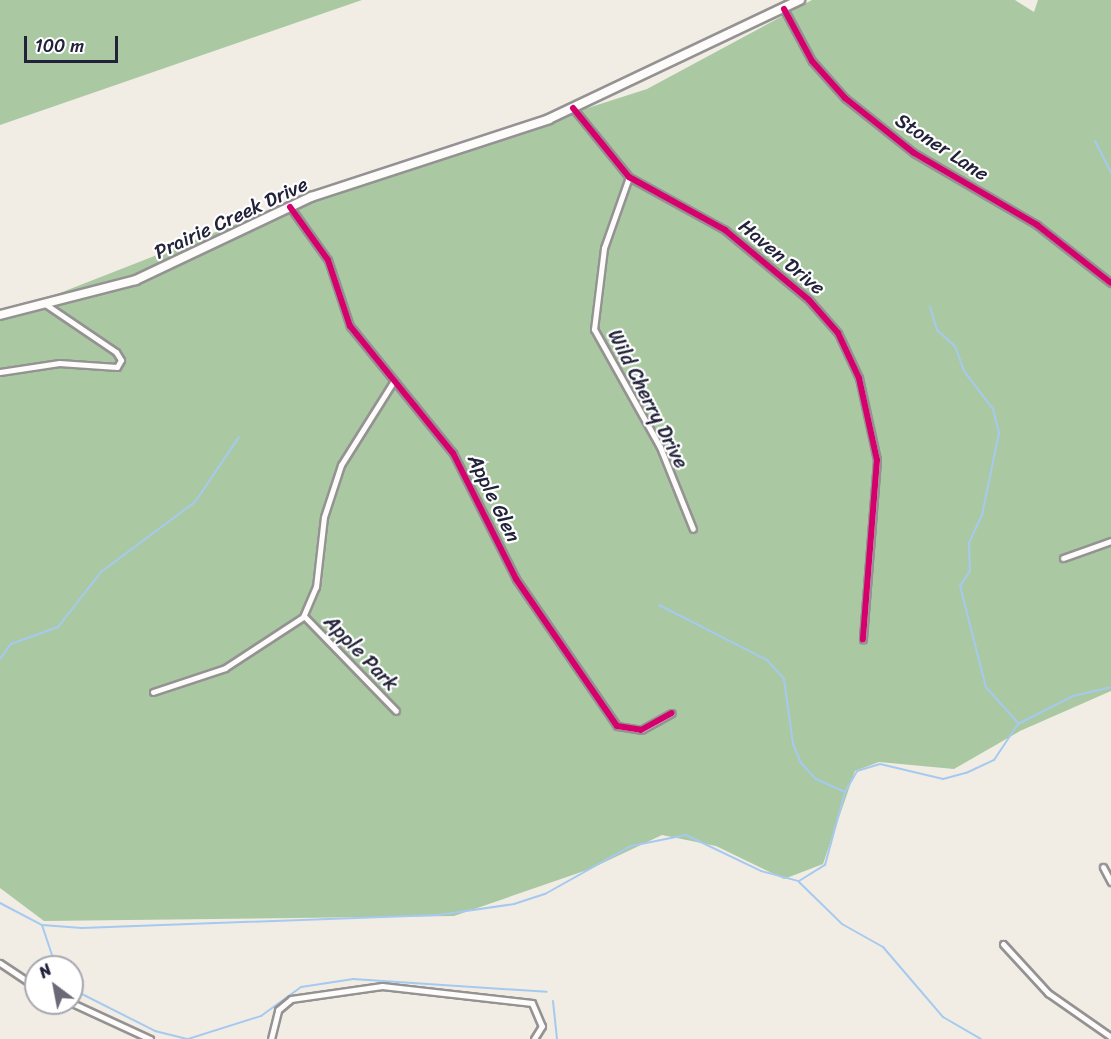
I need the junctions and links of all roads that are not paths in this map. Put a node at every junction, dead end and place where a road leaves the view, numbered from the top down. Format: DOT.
graph roads {
  1 [pos="800,0"];
  2 [pos="784,9"];
  3 [pos="573,108"];
  4 [pos="629,177"];
  5 [pos="290,207"];
  6 [pos="1111,283"];
  7 [pos="45,304"];
  8 [pos="0,315"];
  9 [pos="0,372"];
  10 [pos="393,382"];
  11 [pos="693,529"];
  12 [pos="1111,541"];
  13 [pos="1063,558"];
  14 [pos="304,616"];
  15 [pos="862,639"];
  16 [pos="153,692"];
  17 [pos="396,711"];
  18 [pos="672,713"];
  19 [pos="1103,867"];
  20 [pos="1111,882"];
  21 [pos="1003,944"];
  22 [pos="0,963"];
  23 [pos="24,979"];
  24 [pos="84,1008"];
  25 [pos="1111,1037"];
  26 [pos="150,1039"];
  27 [pos="271,1039"];
  28 [pos="534,1039"];
  1 -- 2 [label="main road, Prairie Creek Drive"];
  2 -- 3 [label="main road, Prairie Creek Drive"];
  2 -- 6 [label="street, Stoner Lane"];
  3 -- 4 [label="street, Haven Drive"];
  3 -- 5 [label="main road, Prairie Creek Drive"];
  4 -- 11 [label="street, Wild Cherry Drive"];
  4 -- 15 [label="street, Haven Drive"];
  5 -- 7 [label="main road, Prairie Creek Drive"];
  5 -- 10 [label="street, Apple Glen"];
  7 -- 8 [label="main road, Prairie Creek Drive"];
  7 -- 9 [label="street"];
  10 -- 14 [label="street"];
  10 -- 18 [label="street, Apple Glen"];
  12 -- 13 [label="street"];
  14 -- 16 [label="street"];
  14 -- 17 [label="street, Apple Park"];
  19 -- 20 [label="street"];
  21 -- 25 [label="street"];
  22 -- 23 [label="street"];
  24 -- 26 [label="street"];
  27 -- 28 [label="street"];
}
